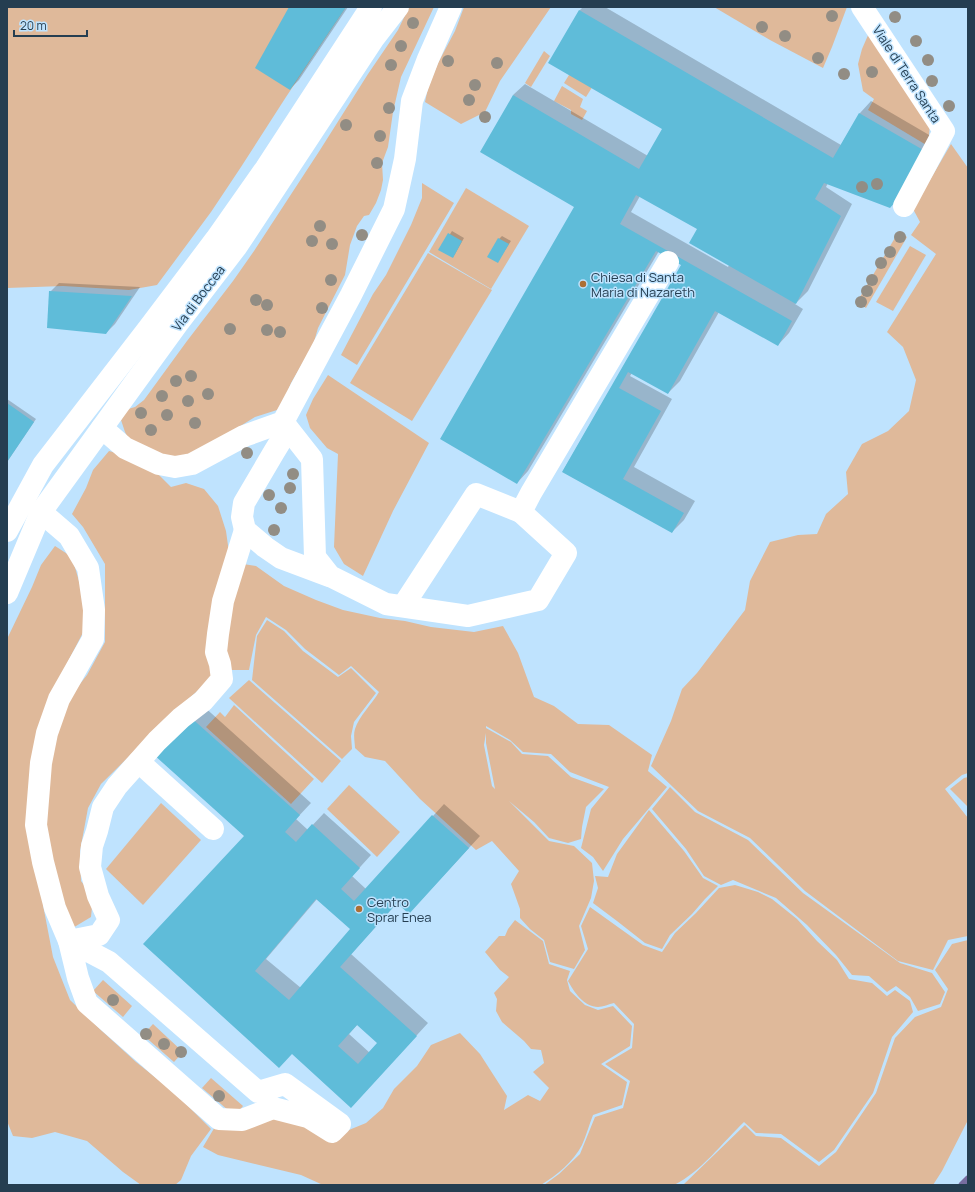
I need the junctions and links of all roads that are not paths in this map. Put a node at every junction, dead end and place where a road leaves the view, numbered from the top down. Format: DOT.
graph roads {
  1 [pos="372,7"];
  2 [pos="398,7"];
  3 [pos="452,7"];
  4 [pos="862,7"];
  5 [pos="904,206"];
  6 [pos="668,262"];
  7 [pos="286,426"];
  8 [pos="102,428"];
  9 [pos="41,512"];
  10 [pos="520,512"];
  11 [pos="245,530"];
  12 [pos="7,531"];
  13 [pos="330,576"];
  14 [pos="7,593"];
  15 [pos="403,606"];
  16 [pos="139,762"];
  17 [pos="213,829"];
  18 [pos="69,941"];
  1 -- 12 [label="main road, Via di Boccea"];
  2 -- 8 [label="main road, Via di Boccea"];
  3 -- 7 [label="main road"];
  4 -- 5 [label="main road, Viale di Terra Santa"];
  6 -- 10 [label="main road"];
  7 -- 8 [label="main road"];
  7 -- 11 [label="main road"];
  7 -- 13 [label="main road"];
  8 -- 9 [label="main road, Via di Boccea"];
  9 -- 14 [label="main road, Via di Boccea"];
  9 -- 18 [label="main road"];
  10 -- 15 [label="main road"];
  10 -- 15 [label="main road"];
  11 -- 13 [label="main road"];
  11 -- 16 [label="main road"];
  13 -- 15 [label="main road"];
  16 -- 17 [label="main road"];
  16 -- 18 [label="main road"];
  18 -- 18 [label="main road"];
}
